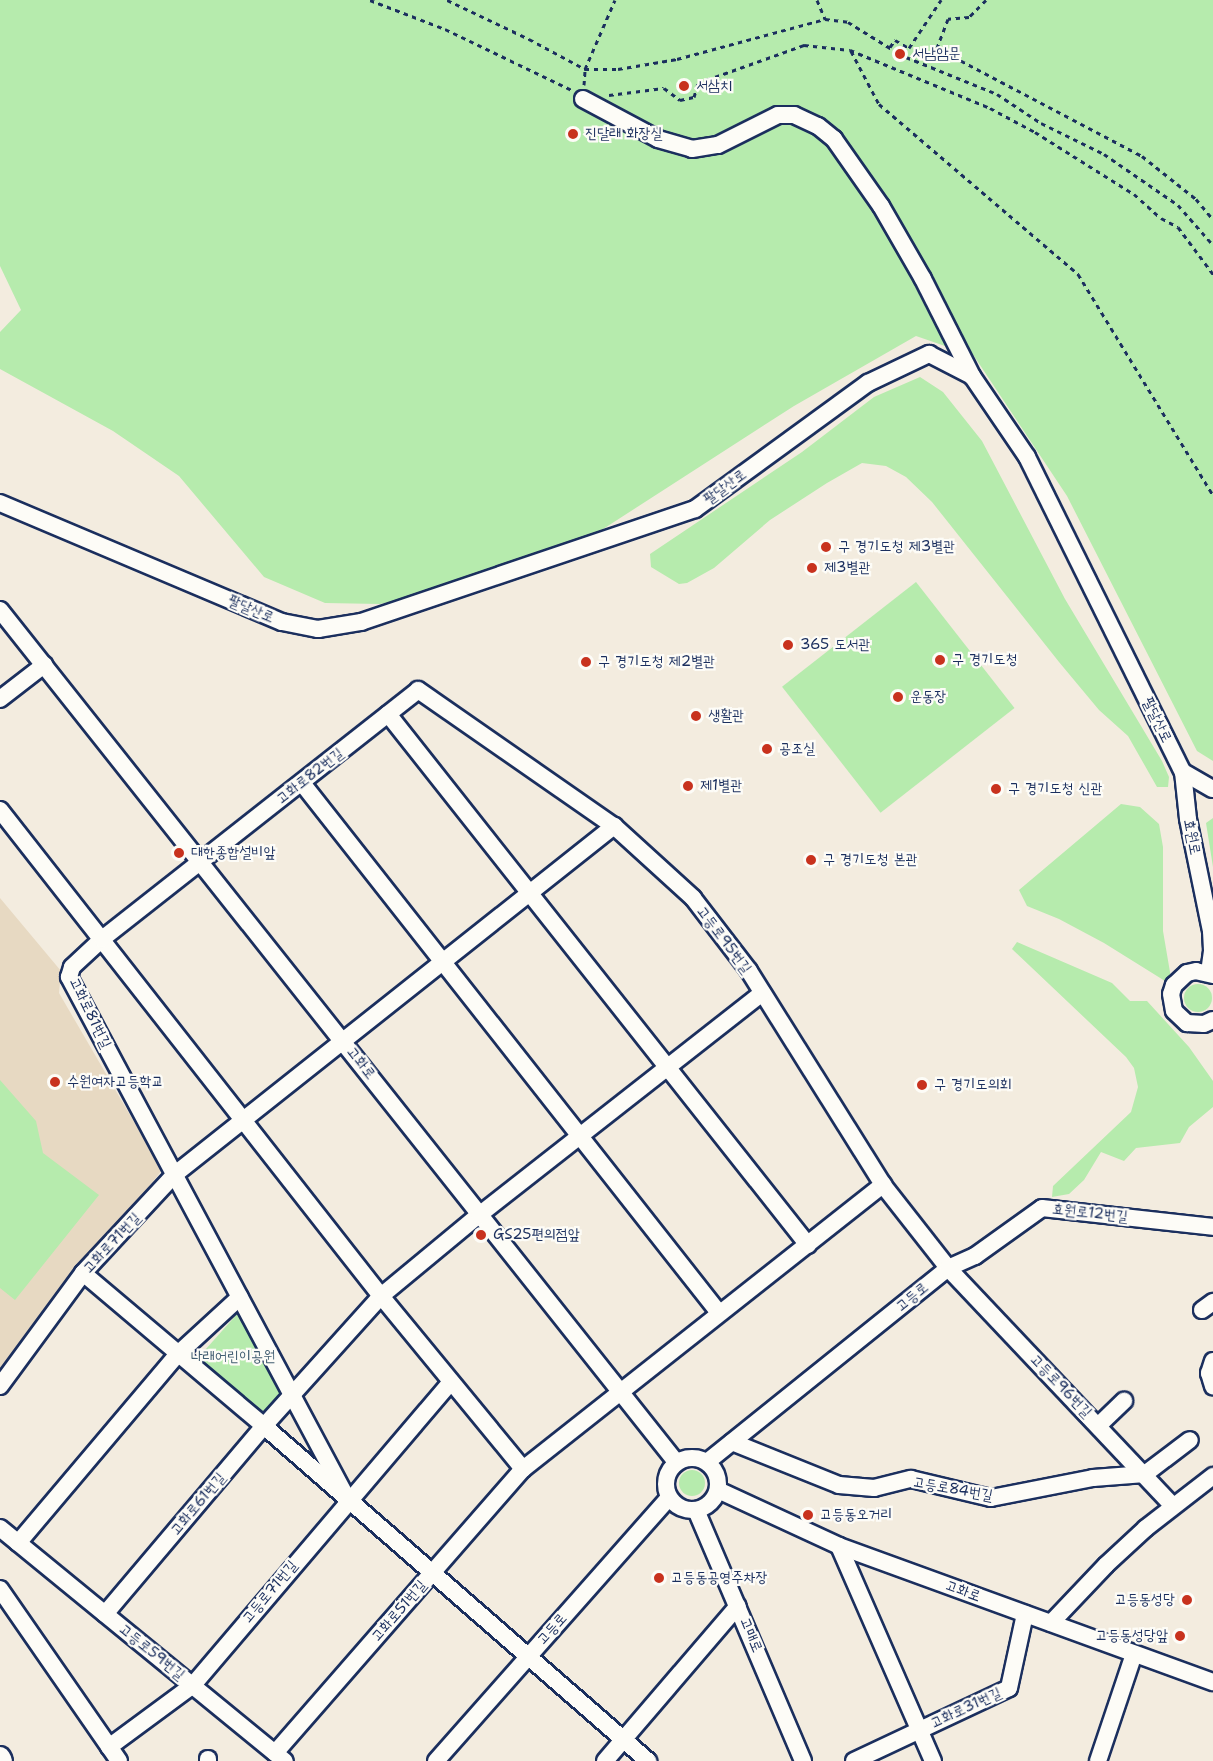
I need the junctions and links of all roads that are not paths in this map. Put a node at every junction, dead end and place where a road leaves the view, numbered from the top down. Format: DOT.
graph roads {
  1 [pos="583,99"];
  2 [pos="972,376"];
  3 [pos="0,503"];
  4 [pos="0,610"];
  5 [pos="44,665"];
  6 [pos="418,690"];
  7 [pos="0,699"];
  8 [pos="388,714"];
  9 [pos="1183,772"];
  10 [pos="302,783"];
  11 [pos="1213,789"];
  12 [pos="0,810"];
  13 [pos="614,826"];
  14 [pos="200,861"];
  15 [pos="530,894"];
  16 [pos="102,939"];
  17 [pos="443,963"];
  18 [pos="1211,974"];
  19 [pos="762,993"];
  20 [pos="1211,1027"];
  21 [pos="343,1040"];
  22 [pos="667,1068"];
  23 [pos="243,1118"];
  24 [pos="579,1136"];
  25 [pos="174,1175"];
  26 [pos="883,1185"];
  27 [pos="479,1215"];
  28 [pos="1213,1227"];
  29 [pos="808,1245"];
  30 [pos="948,1268"];
  31 [pos="83,1273"];
  32 [pos="381,1296"];
  33 [pos="240,1297"];
  34 [pos="719,1313"];
  35 [pos="178,1354"];
  36 [pos="1213,1361"];
  37 [pos="451,1382"];
  38 [pos="0,1386"];
  39 [pos="1213,1386"];
  40 [pos="619,1393"];
  41 [pos="292,1395"];
  42 [pos="1124,1401"];
  43 [pos="1099,1425"];
  44 [pos="264,1426"];
  45 [pos="1190,1440"];
  46 [pos="732,1442"];
  47 [pos="676,1462"];
  48 [pos="707,1462"];
  49 [pos="523,1469"];
  50 [pos="1145,1474"];
  51 [pos="1213,1476"];
  52 [pos="718,1490"];
  53 [pos="669,1498"];
  54 [pos="348,1500"];
  55 [pos="1172,1505"];
  56 [pos="696,1510"];
  57 [pos="0,1528"];
  58 [pos="18,1543"];
  59 [pos="840,1546"];
  60 [pos="432,1572"];
  61 [pos="0,1589"];
  62 [pos="738,1606"];
  63 [pos="105,1614"];
  64 [pos="1024,1614"];
  65 [pos="1051,1623"];
  66 [pos="1134,1653"];
  67 [pos="528,1656"];
  68 [pos="1213,1682"];
  69 [pos="192,1685"];
  70 [pos="920,1730"];
  71 [pos="624,1740"];
  72 [pos="114,1754"];
  73 [pos="280,1757"];
  74 [pos="1100,1760"];
  75 [pos="436,1761"];
  76 [pos="605,1761"];
  77 [pos="648,1761"];
  78 [pos="803,1761"];
  79 [pos="854,1761"];
  80 [pos="933,1761"];
  1 -- 2 [label="street"];
  2 -- 3 [label="street, 팔달산로"];
  2 -- 9 [label="street, 팔달산로"];
  4 -- 5 [label="street, 고화로"];
  5 -- 7 [label="street"];
  5 -- 14 [label="street, 고화로"];
  6 -- 8 [label="street, 고화로82번길"];
  6 -- 13 [label="street, 고등로95번길"];
  8 -- 10 [label="street, 고화로82번길"];
  8 -- 15 [label="street"];
  9 -- 11 [label="street"];
  9 -- 18 [label="street, 효원로"];
  10 -- 14 [label="street, 고화로82번길"];
  10 -- 17 [label="street"];
  12 -- 16 [label="street"];
  13 -- 15 [label="street, 고화로71번길"];
  13 -- 19 [label="street, 고등로95번길"];
  14 -- 16 [label="street, 고화로81번길"];
  14 -- 21 [label="street, 고화로"];
  15 -- 17 [label="street, 고화로71번길"];
  15 -- 22 [label="street"];
  16 -- 23 [label="street"];
  16 -- 25 [label="street, 고화로81번길"];
  17 -- 21 [label="street, 고화로71번길"];
  17 -- 24 [label="street"];
  18 -- 20 [label="street, 효원로"];
  19 -- 22 [label="street, 고화로61번길"];
  19 -- 26 [label="street, 고등로95번길"];
  21 -- 23 [label="street, 고화로71번길"];
  21 -- 27 [label="street, 고화로"];
  22 -- 24 [label="street, 고화로61번길"];
  22 -- 29 [label="street"];
  23 -- 25 [label="street, 고화로71번길"];
  23 -- 32 [label="street"];
  24 -- 27 [label="street, 고화로61번길"];
  24 -- 34 [label="street"];
  25 -- 31 [label="street, 고화로71번길"];
  25 -- 33 [label="street"];
  26 -- 29 [label="street, 고화로51번길"];
  26 -- 30 [label="street, 고등로95번길"];
  27 -- 32 [label="street, 고화로61번길"];
  27 -- 40 [label="street, 고화로"];
  28 -- 30 [label="street, 효원로12번길"];
  29 -- 34 [label="street, 고화로51번길"];
  30 -- 43 [label="street, 고등로96번길"];
  30 -- 46 [label="street, 고등로"];
  31 -- 35 [label="street"];
  31 -- 38 [label="street, 고화로71번길"];
  32 -- 37 [label="street"];
  32 -- 41 [label="street, 고화로61번길"];
  33 -- 35 [label="street"];
  33 -- 41 [label="street"];
  34 -- 40 [label="street, 고화로51번길"];
  35 -- 44 [label="street"];
  35 -- 58 [label="street"];
  36 -- 39 [label="street"];
  37 -- 49 [label="street"];
  37 -- 54 [label="street, 고등로71번길"];
  40 -- 47 [label="street, 고화로"];
  40 -- 49 [label="street, 고화로51번길"];
  41 -- 44 [label="street, 고화로61번길"];
  41 -- 54 [label="street"];
  42 -- 43 [label="street"];
  43 -- 50 [label="street, 고등로96번길"];
  44 -- 54 [label="street"];
  44 -- 63 [label="street, 고화로61번길"];
  45 -- 50 [label="street"];
  46 -- 48 [label="street, 고등로"];
  46 -- 50 [label="street, 고등로84번길"];
  47 -- 48 [label="street"];
  47 -- 53 [label="street"];
  48 -- 52 [label="street"];
  49 -- 60 [label="street, 고화로51번길"];
  50 -- 55 [label="street, 고등로96번길"];
  51 -- 55 [label="street"];
  52 -- 56 [label="street"];
  52 -- 59 [label="street, 고화로"];
  53 -- 56 [label="street"];
  53 -- 67 [label="street, 고등로"];
  54 -- 60 [label="street"];
  54 -- 69 [label="street, 고등로71번길"];
  55 -- 65 [label="street"];
  56 -- 62 [label="street, 고매로"];
  57 -- 58 [label="street, 고등로59번길"];
  58 -- 63 [label="street, 고등로59번길"];
  59 -- 64 [label="street, 고화로"];
  59 -- 70 [label="street"];
  60 -- 67 [label="street"];
  60 -- 73 [label="street, 고화로51번길"];
  61 -- 72 [label="street"];
  62 -- 71 [label="street"];
  62 -- 78 [label="street, 고매로"];
  63 -- 69 [label="street, 고등로59번길"];
  64 -- 65 [label="street, 고화로"];
  64 -- 70 [label="street, 고화로31번길"];
  65 -- 66 [label="street, 고화로"];
  66 -- 68 [label="street, 고화로"];
  66 -- 74 [label="street"];
  67 -- 71 [label="street"];
  67 -- 75 [label="street, 고등로"];
  69 -- 72 [label="street, 고등로71번길"];
  69 -- 73 [label="street, 고등로59번길"];
  70 -- 79 [label="street, 고화로31번길"];
  70 -- 80 [label="street"];
  71 -- 76 [label="street"];
  71 -- 77 [label="street"];
}
